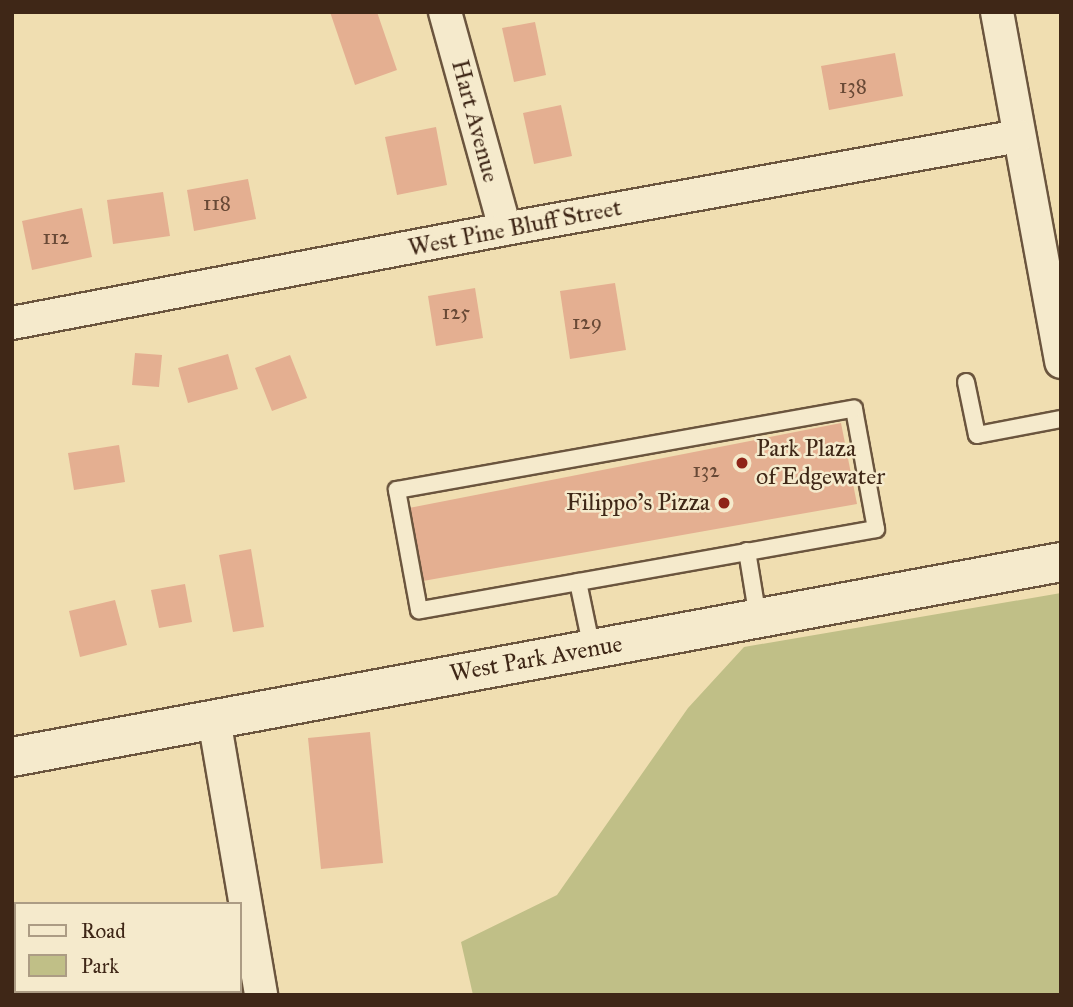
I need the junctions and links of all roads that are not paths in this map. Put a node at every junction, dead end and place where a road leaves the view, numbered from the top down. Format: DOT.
graph roads {
  1 [pos="445,12"];
  2 [pos="996,12"];
  3 [pos="1019,136"];
  4 [pos="505,229"];
  5 [pos="12,323"];
  6 [pos="1061,362"];
  7 [pos="966,382"];
  8 [pos="1061,419"];
  9 [pos="747,551"];
  10 [pos="1061,562"];
  11 [pos="578,582"];
  12 [pos="758,618"];
  13 [pos="592,649"];
  14 [pos="214,719"];
  15 [pos="15,758"];
  16 [pos="239,902"];
  17 [pos="242,922"];
  18 [pos="248,965"];
  19 [pos="261,995"];
  1 -- 4 [label="street, Hart Avenue"];
  2 -- 3 [label="street"];
  3 -- 4 [label="street, West Pine Bluff Street"];
  3 -- 6 [label="street"];
  4 -- 5 [label="street, West Pine Bluff Street"];
  7 -- 8 [label="lane"];
  9 -- 11 [label="lane"];
  9 -- 11 [label="lane"];
  9 -- 12 [label="lane"];
  10 -- 12 [label="street, West Park Avenue"];
  11 -- 13 [label="lane"];
  12 -- 13 [label="street, West Park Avenue"];
  13 -- 14 [label="street, West Park Avenue"];
  14 -- 15 [label="street, West Park Avenue"];
  14 -- 16 [label="street"];
  17 -- 18 [label="street"];
  18 -- 19 [label="street"];
}
